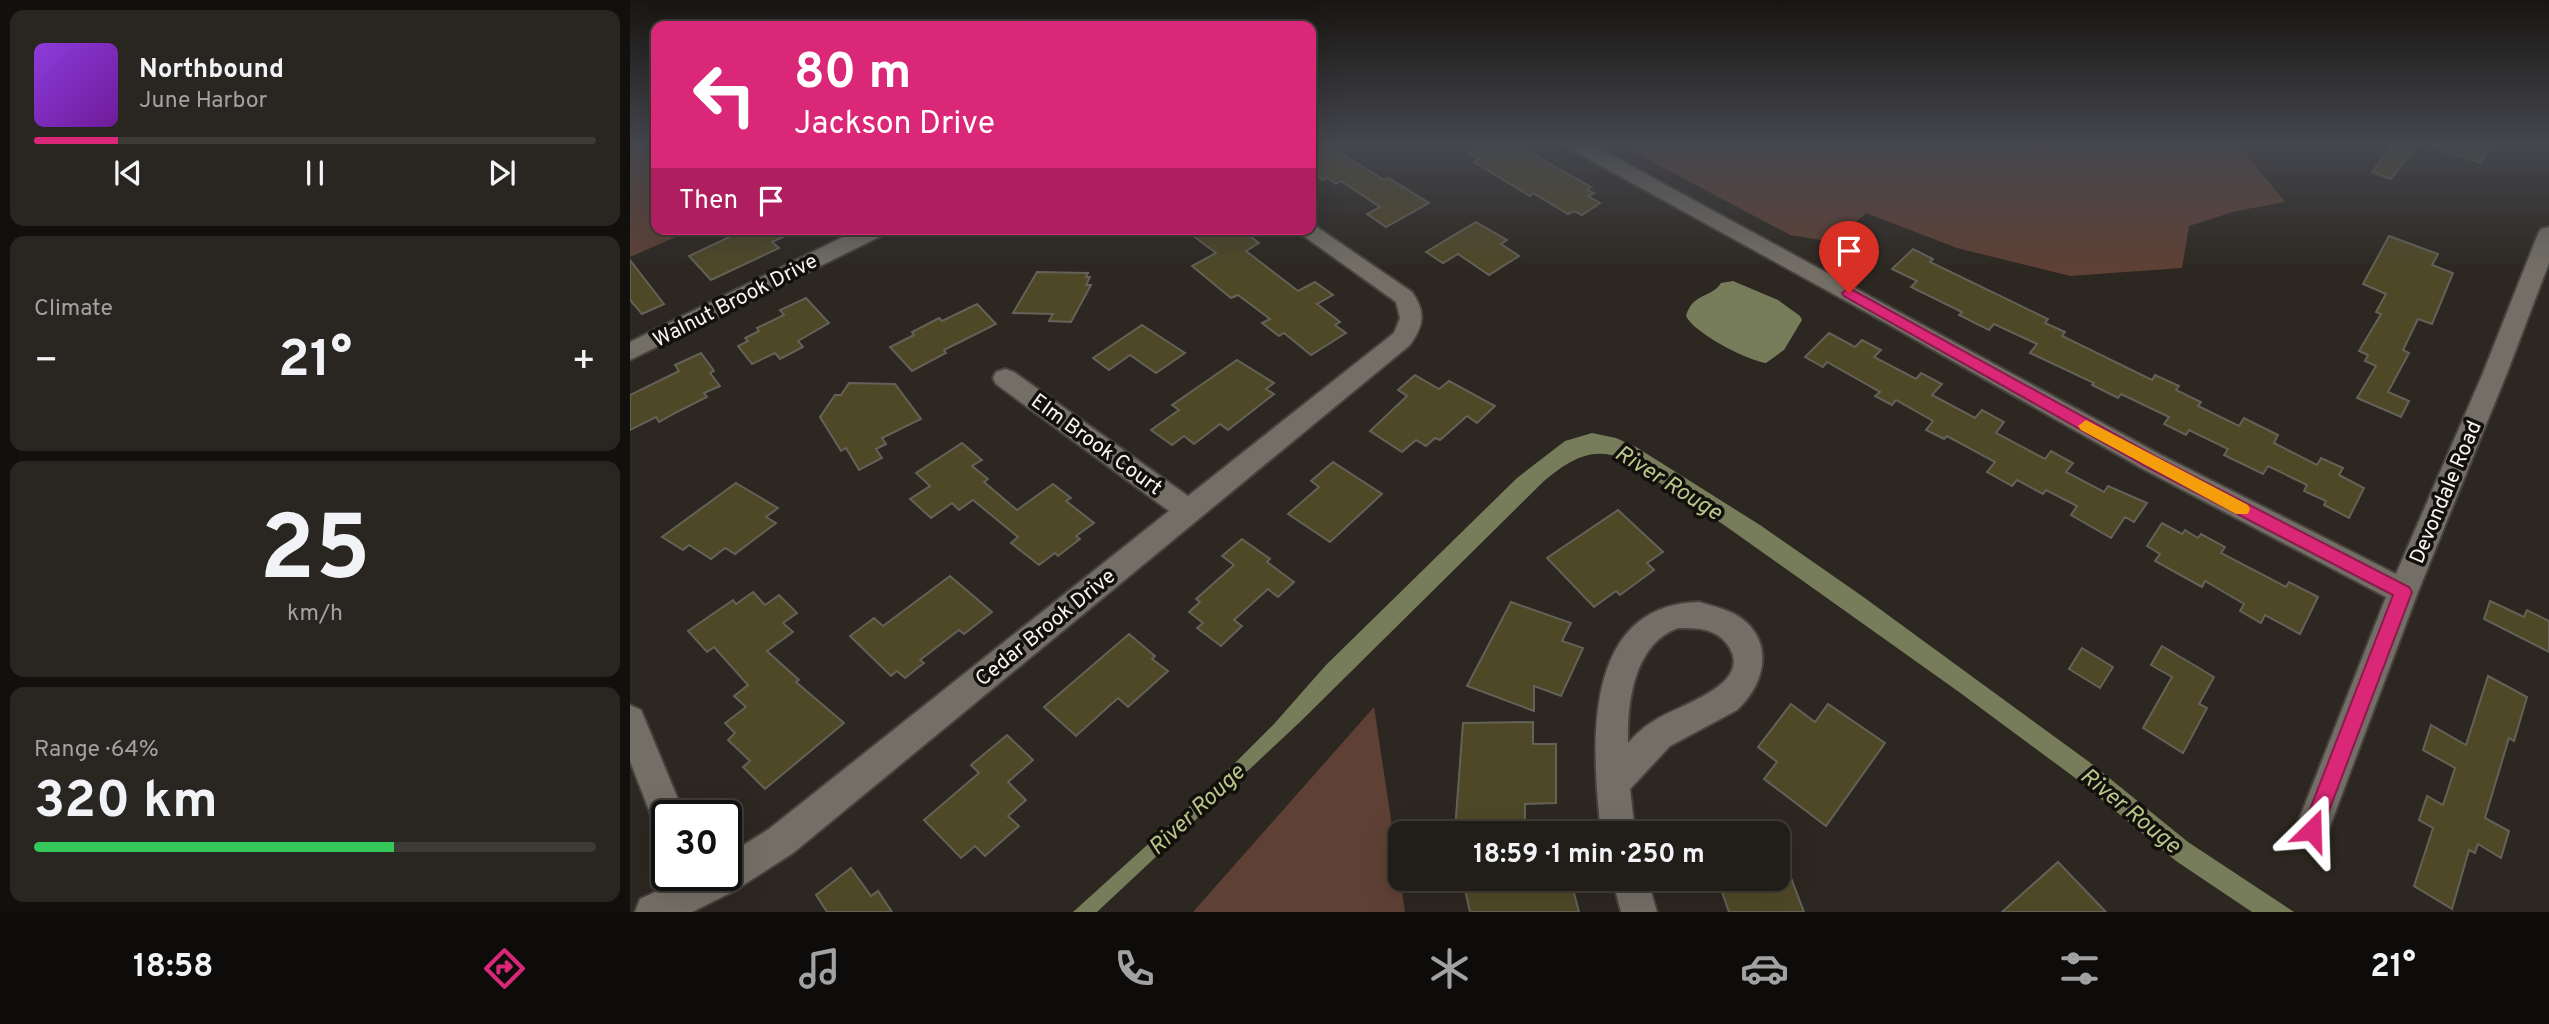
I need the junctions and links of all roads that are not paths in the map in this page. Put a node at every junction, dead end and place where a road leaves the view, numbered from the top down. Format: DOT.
graph roads {
  1 [pos="1652,186"];
  2 [pos="1316,234"];
  3 [pos="2549,234"];
  4 [pos="865,235"];
  5 [pos="630,352"];
  6 [pos="1004,378"];
  7 [pos="1189,511"];
  8 [pos="2403,592"];
  9 [pos="630,720"];
  10 [pos="1615,781"];
  11 [pos="662,800"];
  12 [pos="1617,821"];
  13 [pos="2312,830"];
  14 [pos="742,866"];
  15 [pos="680,891"];
  16 [pos="1633,891"];
  17 [pos="653,912"];
  18 [pos="1639,912"];
  1 -- 8 [label="street"];
  2 -- 7 [label="street, Cedar Brook Drive"];
  3 -- 8 [label="street, Devondale Road"];
  4 -- 5 [label="street, Walnut Brook Drive"];
  6 -- 7 [label="street, Elm Brook Court"];
  7 -- 14 [label="street, Cedar Brook Drive"];
  8 -- 13 [label="street, Devondale Road"];
  9 -- 11 [label="street"];
  10 -- 10 [label="street"];
  10 -- 12 [label="street"];
  15 -- 17 [label="street, Cedar Brook Drive"];
  16 -- 18 [label="street"];
}
